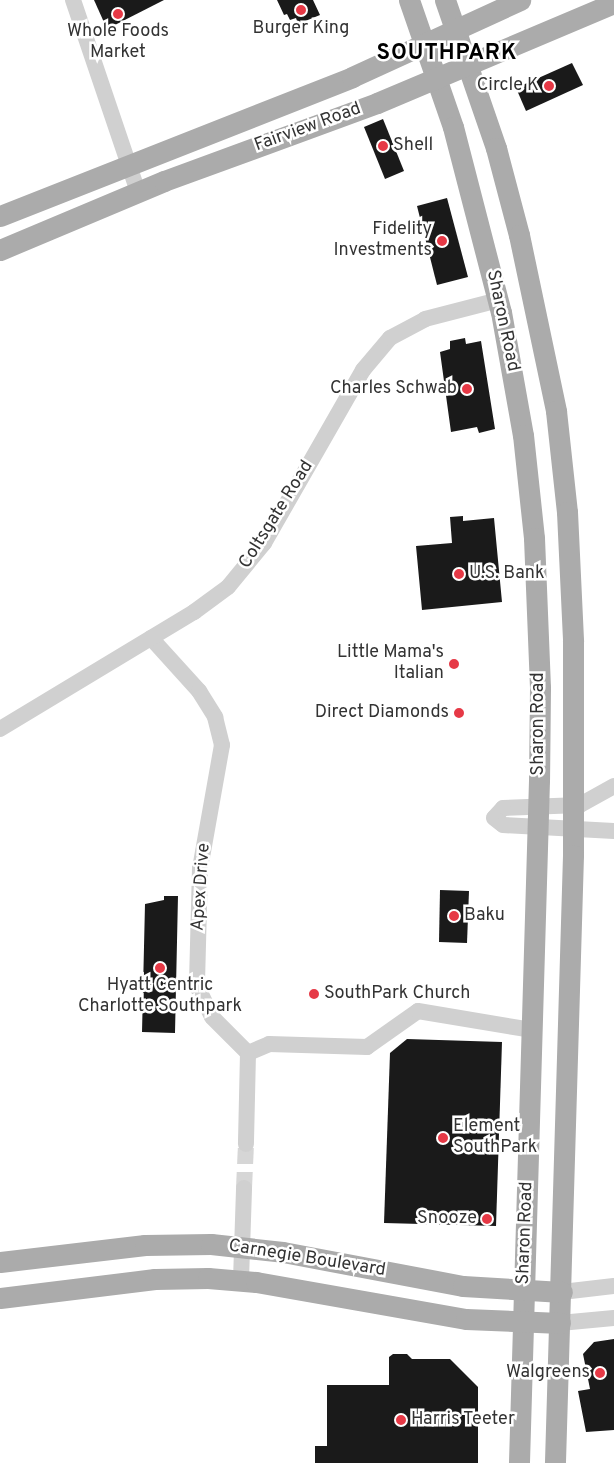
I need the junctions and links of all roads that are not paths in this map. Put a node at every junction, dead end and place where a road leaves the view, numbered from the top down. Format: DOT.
graph roads {
  1 [pos="73,0"];
  2 [pos="409,0"];
  3 [pos="446,0"];
  4 [pos="520,0"];
  5 [pos="614,3"];
  6 [pos="456,29"];
  7 [pos="425,44"];
  8 [pos="468,65"];
  9 [pos="437,78"];
  10 [pos="130,165"];
  11 [pos="138,192"];
  12 [pos="0,216"];
  13 [pos="0,250"];
  14 [pos="499,300"];
  15 [pos="151,638"];
  16 [pos="0,729"];
  17 [pos="614,786"];
  18 [pos="574,805"];
  19 [pos="538,815"];
  20 [pos="573,827"];
  21 [pos="614,831"];
  22 [pos="531,1030"];
  23 [pos="248,1053"];
  24 [pos="246,1144"];
  25 [pos="244,1188"];
  26 [pos="242,1247"];
  27 [pos="0,1262"];
  28 [pos="241,1280"];
  29 [pos="614,1286"];
  30 [pos="524,1291"];
  31 [pos="562,1292"];
  32 [pos="0,1298"];
  33 [pos="614,1318"];
  34 [pos="523,1323"];
  35 [pos="560,1323"];
  36 [pos="520,1463"];
  37 [pos="556,1463"];
  1 -- 10 [label="street"];
  2 -- 7 [label="main road, Sharon Road"];
  3 -- 6 [label="main road, Sharon Road"];
  4 -- 6 [label="main road, Fairview Road"];
  5 -- 8 [label="main road, Fairview Road"];
  6 -- 7 [label="main road, Fairview Road"];
  6 -- 8 [label="main road, Sharon Road"];
  7 -- 9 [label="main road, Sharon Road"];
  7 -- 10 [label="main road, Fairview Road"];
  8 -- 9 [label="main road, Fairview Road"];
  8 -- 18 [label="main road, Sharon Road"];
  9 -- 11 [label="main road, Fairview Road"];
  9 -- 14 [label="main road, Sharon Road"];
  10 -- 11 [label="street"];
  10 -- 12 [label="main road, Fairview Road"];
  11 -- 13 [label="main road, Fairview Road"];
  14 -- 15 [label="street, Coltsgate Road"];
  14 -- 19 [label="main road, Sharon Road"];
  15 -- 16 [label="street, Coltsgate Road"];
  15 -- 23 [label="street, Apex Drive"];
  17 -- 18 [label="street"];
  18 -- 19 [label="street"];
  18 -- 20 [label="main road, Sharon Road"];
  19 -- 20 [label="street"];
  19 -- 22 [label="main road, Sharon Road"];
  20 -- 21 [label="street"];
  20 -- 31 [label="main road, Sharon Road"];
  22 -- 23 [label="street"];
  22 -- 30 [label="main road, Sharon Road"];
  23 -- 24 [label="street"];
  25 -- 26 [label="street"];
  26 -- 27 [label="main road, Carnegie Boulevard"];
  26 -- 28 [label="street"];
  26 -- 30 [label="main road, Carnegie Boulevard"];
  28 -- 32 [label="main road, Carnegie Boulevard"];
  28 -- 34 [label="main road, Carnegie Boulevard"];
  29 -- 31 [label="street, Carnegie Boulevard"];
  30 -- 31 [label="main road, Carnegie Boulevard"];
  30 -- 34 [label="main road, Sharon Road"];
  31 -- 35 [label="main road, Sharon Road"];
  33 -- 35 [label="street, Carnegie Boulevard"];
  34 -- 35 [label="main road, Carnegie Boulevard"];
  34 -- 36 [label="main road, Sharon Road"];
  35 -- 37 [label="main road, Sharon Road"];
}
